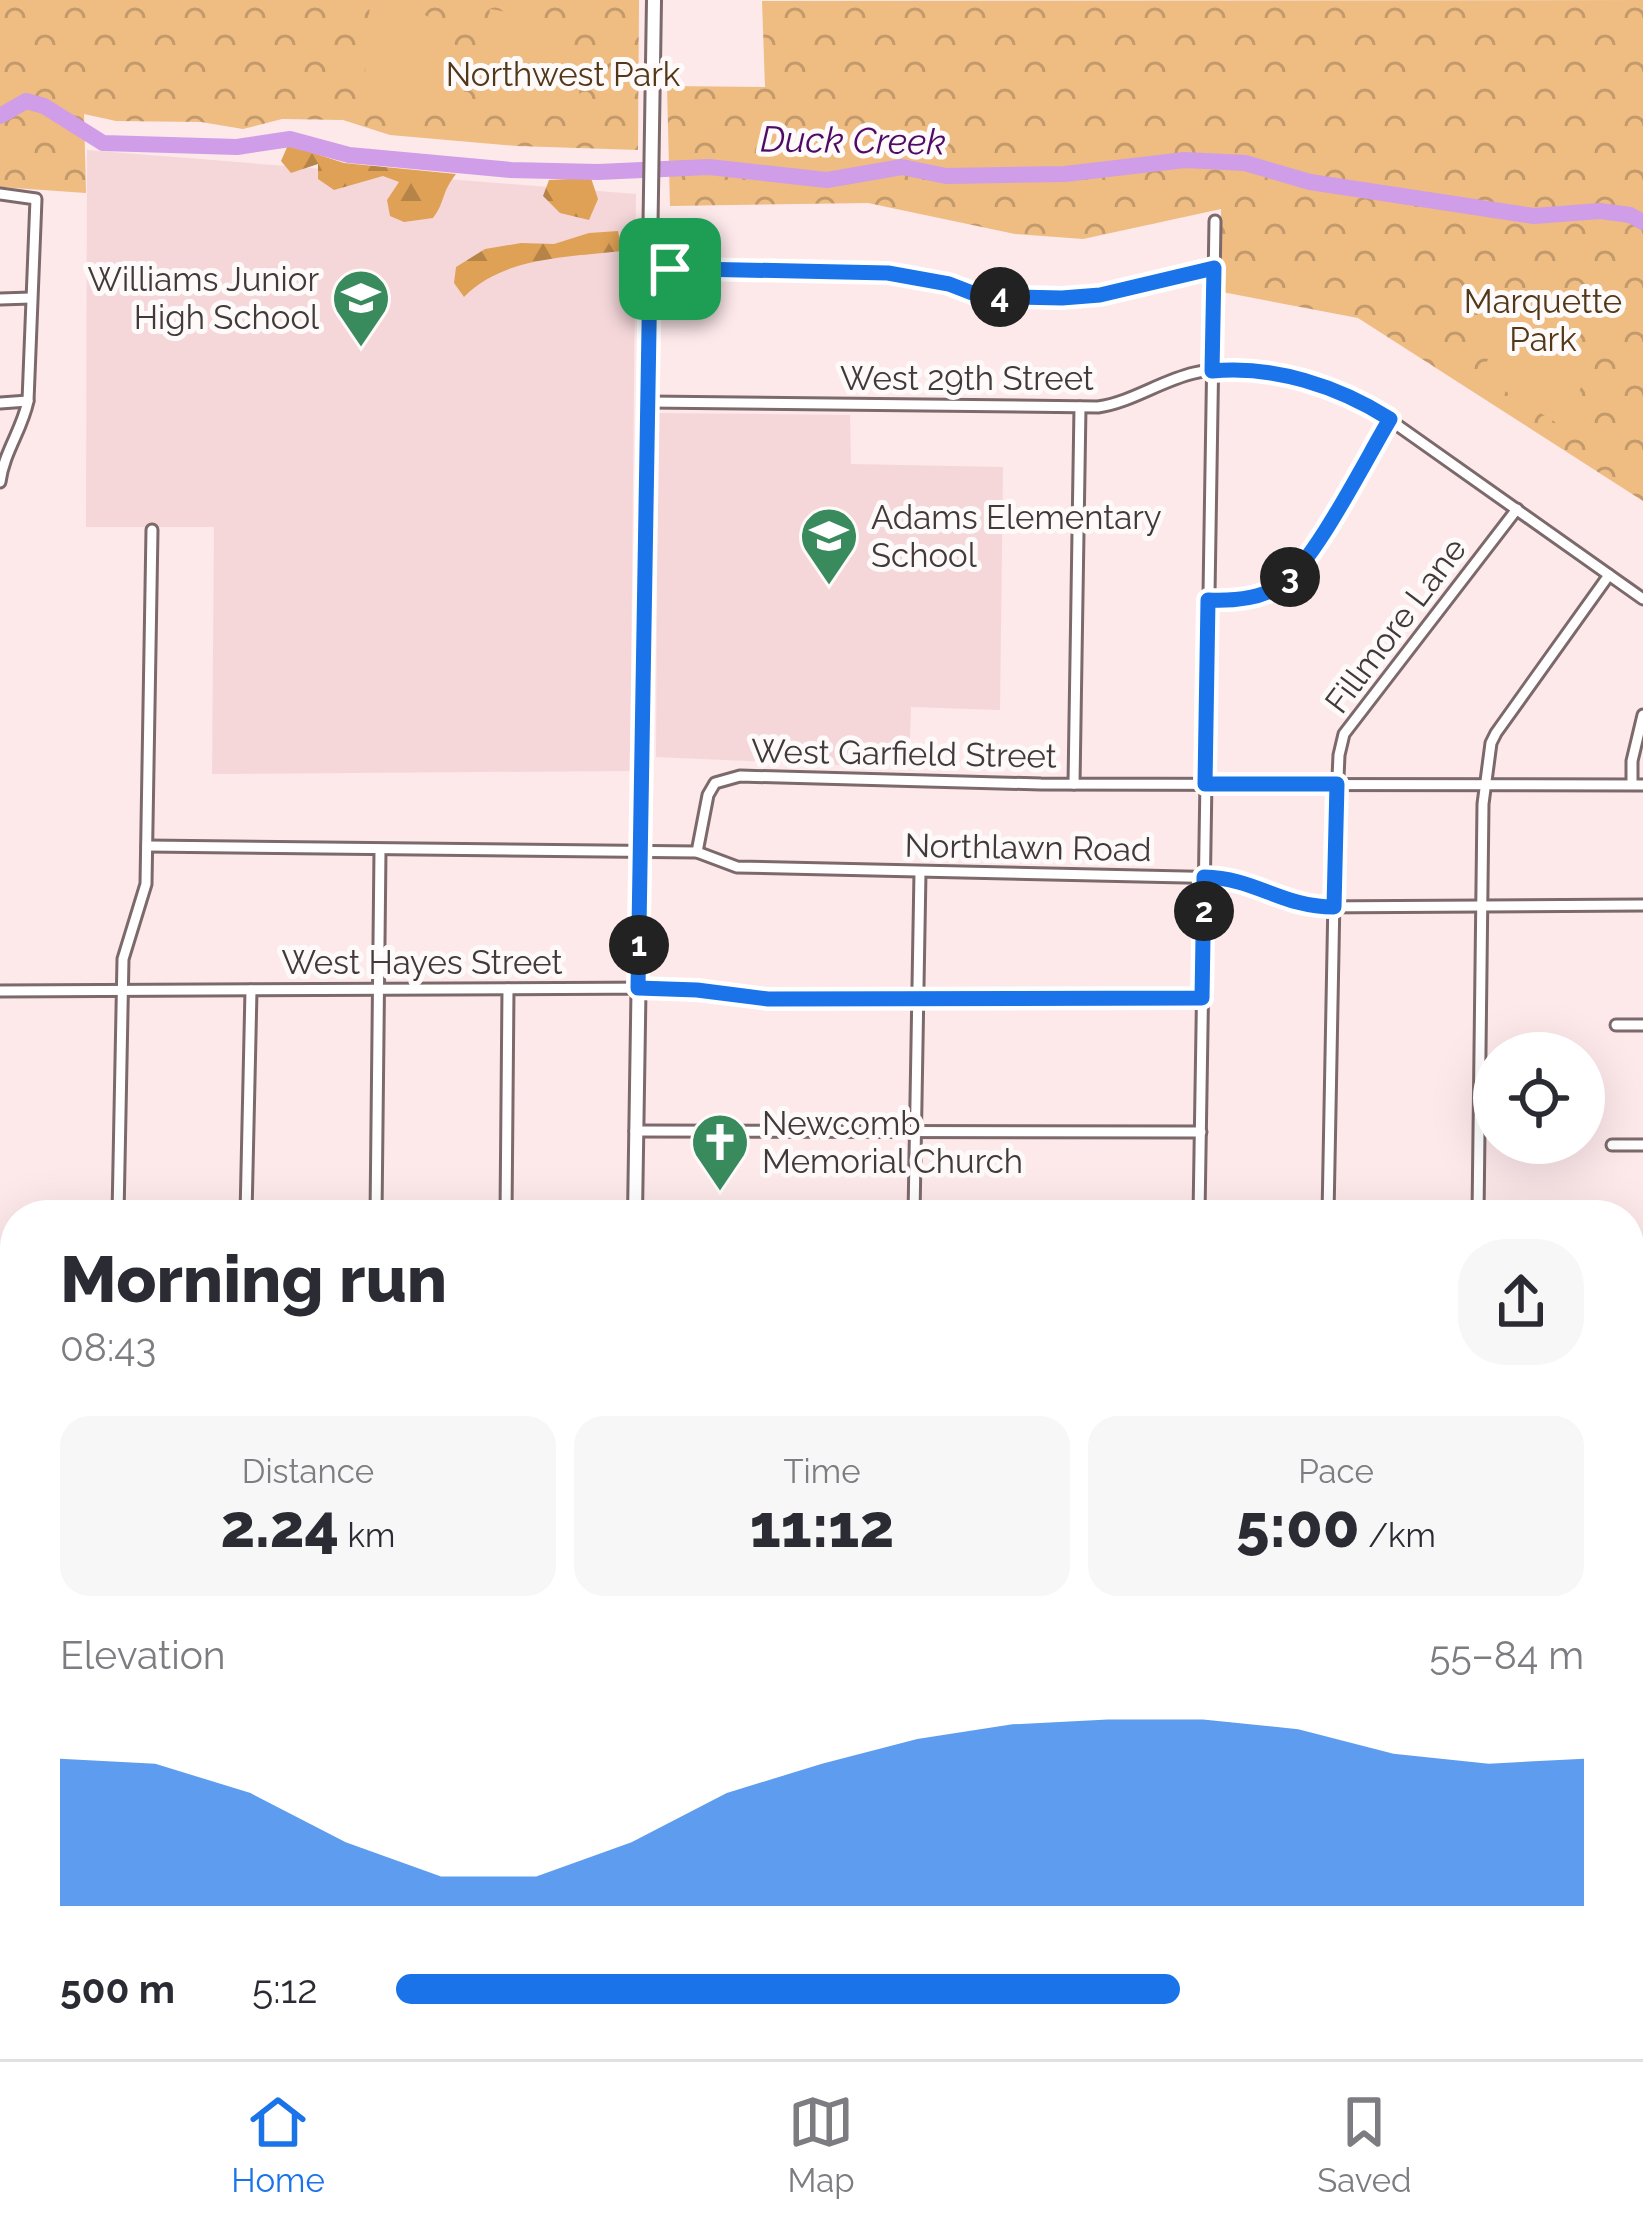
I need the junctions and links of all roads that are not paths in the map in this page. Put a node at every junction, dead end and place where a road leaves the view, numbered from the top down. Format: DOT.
graph roads {
  1 [pos="654,0"];
  2 [pos="0,194"];
  3 [pos="1215,221"];
  4 [pos="650,268"];
  5 [pos="1214,268"];
  6 [pos="0,298"];
  7 [pos="31,298"];
  8 [pos="1212,371"];
  9 [pos="28,401"];
  10 [pos="649,402"];
  11 [pos="0,404"];
  12 [pos="1080,406"];
  13 [pos="1390,419"];
  14 [pos="0,482"];
  15 [pos="1517,509"];
  16 [pos="152,530"];
  17 [pos="1610,575"];
  18 [pos="1643,599"];
  19 [pos="1208,600"];
  20 [pos="1643,715"];
  21 [pos="1074,784"];
  22 [pos="1205,784"];
  23 [pos="1337,784"];
  24 [pos="1485,784"];
  25 [pos="1637,784"];
  26 [pos="147,846"];
  27 [pos="380,850"];
  28 [pos="641,850"];
  29 [pos="697,852"];
  30 [pos="920,872"];
  31 [pos="1204,877"];
  32 [pos="1481,905"];
  33 [pos="1643,905"];
  34 [pos="1334,907"];
  35 [pos="638,988"];
  36 [pos="380,989"];
  37 [pos="508,989"];
  38 [pos="250,990"];
  39 [pos="0,991"];
  40 [pos="122,991"];
  41 [pos="1202,998"];
  42 [pos="918,1000"];
  43 [pos="1616,1025"];
  44 [pos="1643,1025"];
  45 [pos="915,1130"];
  46 [pos="635,1131"];
  47 [pos="1201,1132"];
  48 [pos="1612,1145"];
  49 [pos="1643,1145"];
  50 [pos="118,1200"];
  51 [pos="246,1200"];
  52 [pos="376,1200"];
  53 [pos="506,1200"];
  54 [pos="635,1200"];
  55 [pos="914,1200"];
  56 [pos="1199,1200"];
  57 [pos="1328,1200"];
  58 [pos="1478,1200"];
  1 -- 4 [label="main road"];
  2 -- 7 [label="street"];
  3 -- 5 [label="street"];
  4 -- 5 [label="street"];
  4 -- 10 [label="main road"];
  5 -- 8 [label="street"];
  6 -- 7 [label="street"];
  7 -- 9 [label="street"];
  8 -- 12 [label="street, West 29th Street"];
  8 -- 13 [label="street, West 29th Street"];
  8 -- 19 [label="street"];
  9 -- 11 [label="street"];
  9 -- 14 [label="street"];
  10 -- 12 [label="street, West 29th Street"];
  10 -- 28 [label="main road"];
  12 -- 21 [label="street"];
  13 -- 15 [label="street, West 29th Street"];
  13 -- 19 [label="street"];
  15 -- 17 [label="street, West 29th Street"];
  15 -- 23 [label="street, Fillmore Lane"];
  16 -- 26 [label="street"];
  17 -- 18 [label="street, West 29th Street"];
  17 -- 24 [label="street"];
  19 -- 22 [label="street"];
  20 -- 25 [label="street"];
  21 -- 22 [label="street, West Garfield Street"];
  21 -- 29 [label="street, West Garfield Street"];
  22 -- 23 [label="street, West Garfield Street"];
  22 -- 31 [label="street"];
  23 -- 24 [label="street, West Garfield Street"];
  23 -- 34 [label="street, Fillmore Lane"];
  24 -- 25 [label="street, West Garfield Street"];
  24 -- 32 [label="street"];
  26 -- 27 [label="street"];
  26 -- 40 [label="street"];
  27 -- 28 [label="street"];
  27 -- 36 [label="street"];
  28 -- 29 [label="street"];
  28 -- 35 [label="main road"];
  29 -- 30 [label="street, Northlawn Road"];
  30 -- 31 [label="street, Northlawn Road"];
  30 -- 42 [label="street"];
  31 -- 34 [label="street, Northlawn Road"];
  31 -- 41 [label="street"];
  32 -- 33 [label="street, Northlawn Road"];
  32 -- 34 [label="street, Northlawn Road"];
  32 -- 58 [label="street"];
  34 -- 57 [label="street, Fillmore Lane"];
  35 -- 37 [label="street, West Hayes Street"];
  35 -- 42 [label="street, West Hayes Street"];
  35 -- 46 [label="main road"];
  36 -- 37 [label="street, West Hayes Street"];
  36 -- 38 [label="street, West Hayes Street"];
  36 -- 52 [label="street"];
  37 -- 53 [label="street"];
  38 -- 40 [label="street, West Hayes Street"];
  38 -- 51 [label="street"];
  39 -- 40 [label="street, West Hayes Street"];
  40 -- 50 [label="street"];
  41 -- 42 [label="street, West Hayes Street"];
  41 -- 47 [label="street"];
  42 -- 45 [label="street"];
  43 -- 44 [label="street"];
  45 -- 46 [label="street"];
  45 -- 47 [label="street"];
  45 -- 55 [label="street"];
  46 -- 54 [label="main road"];
  47 -- 56 [label="street"];
  48 -- 49 [label="street"];
}
